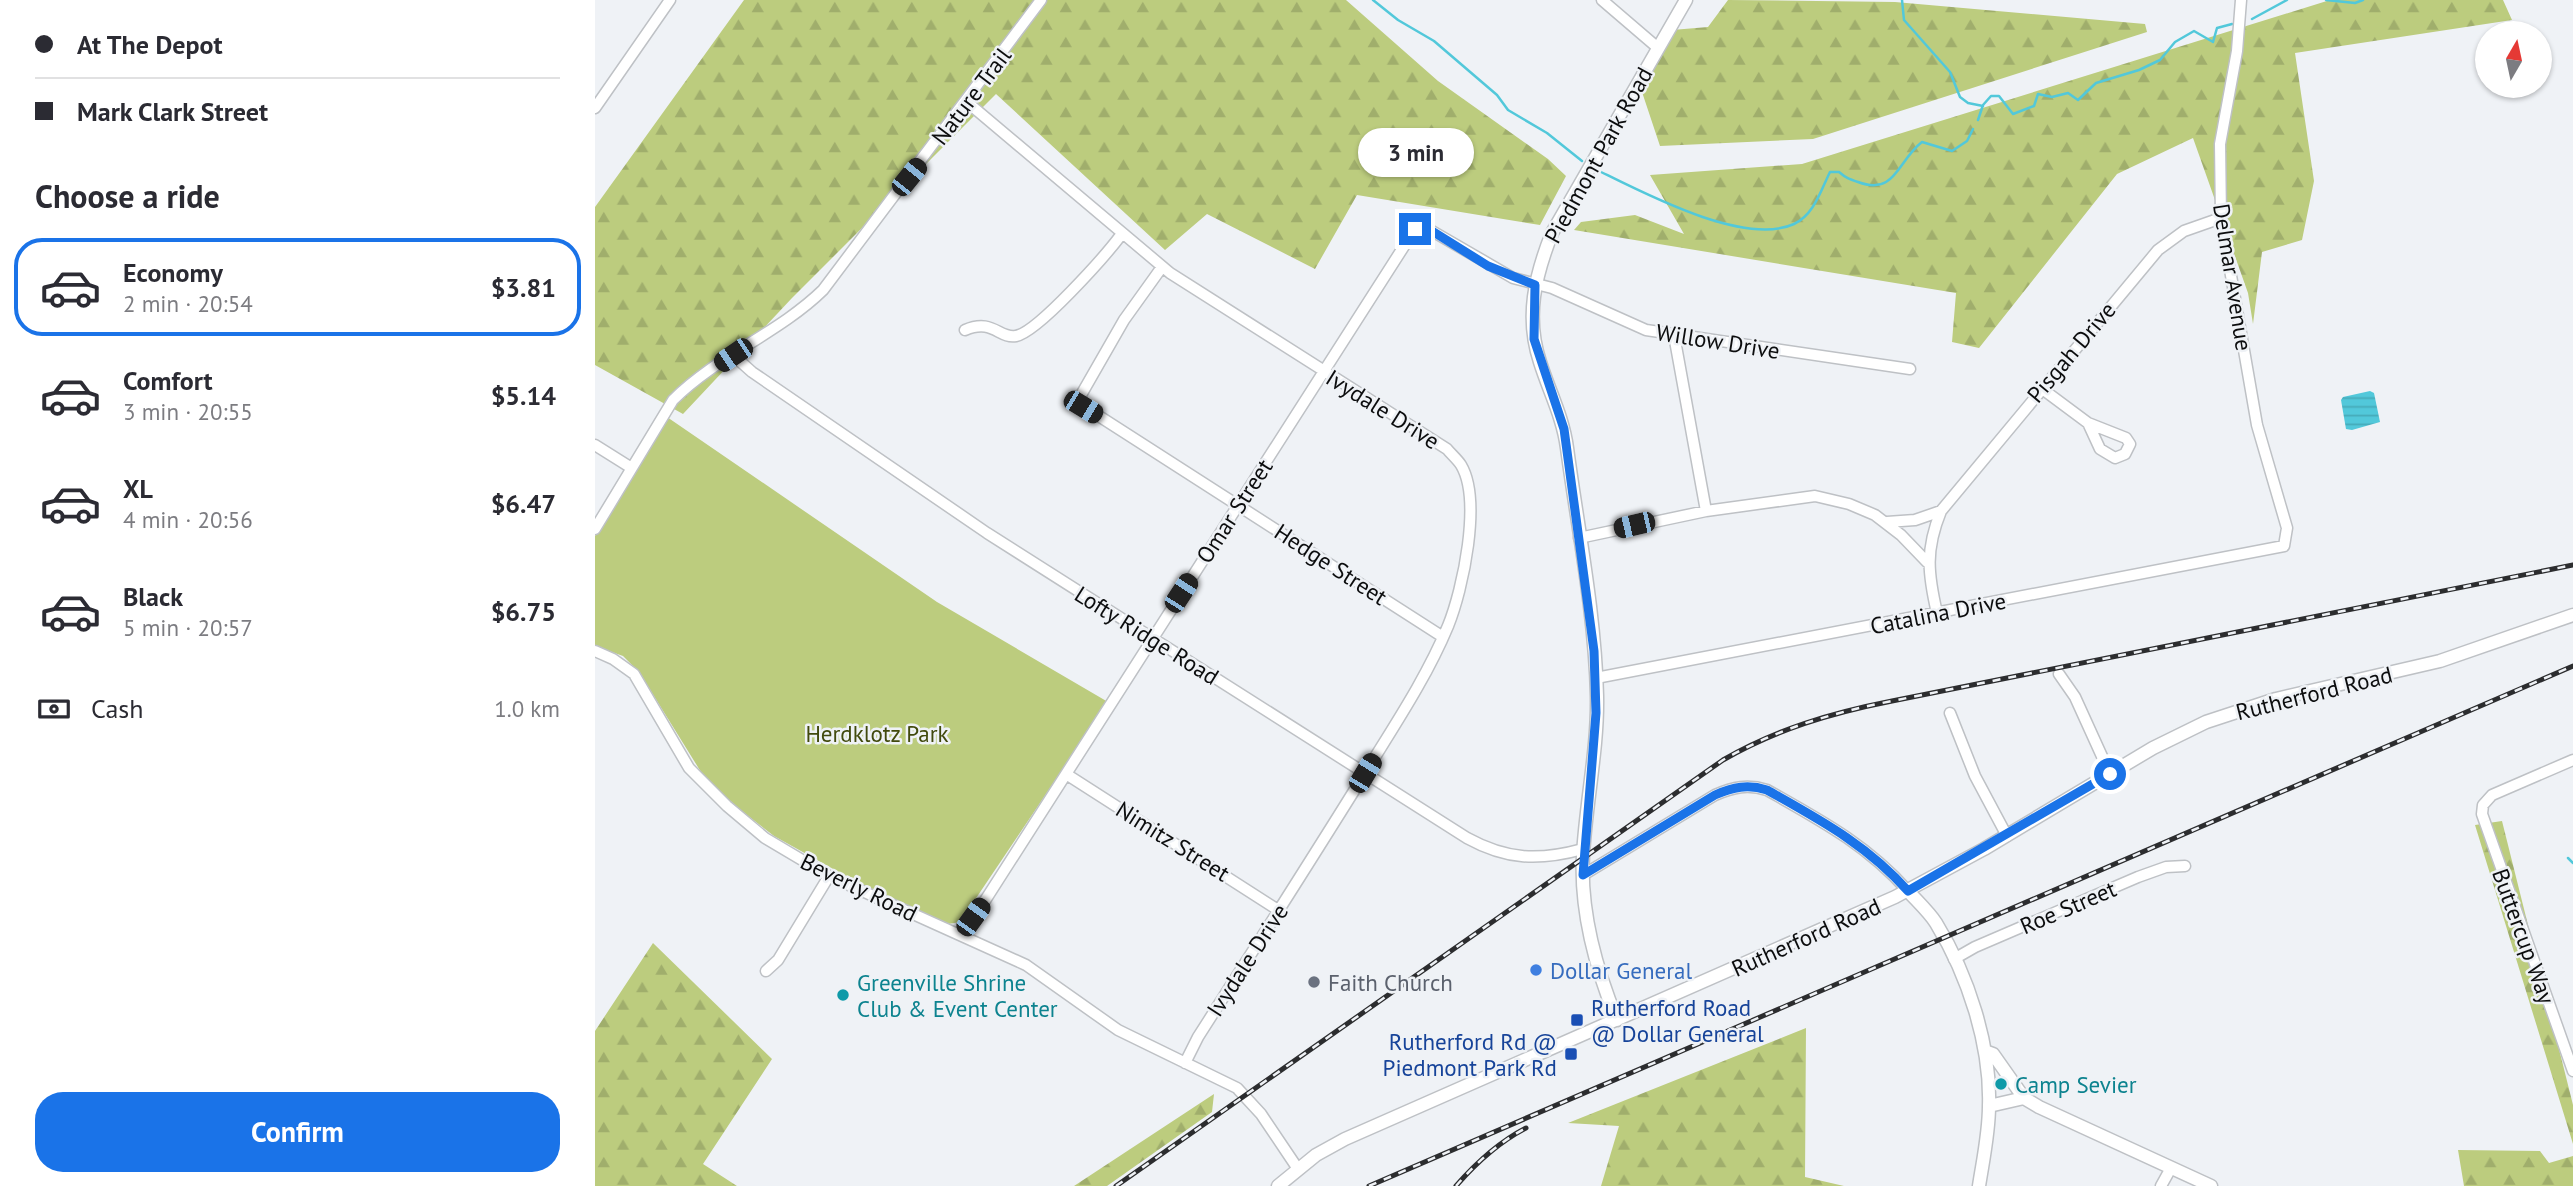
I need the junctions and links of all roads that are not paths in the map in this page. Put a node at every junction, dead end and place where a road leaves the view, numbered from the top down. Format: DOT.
graph roads {
  1 [pos="1041,0"];
  2 [pos="1602,0"];
  3 [pos="1686,0"];
  4 [pos="2241,0"];
  5 [pos="668,1"];
  6 [pos="1658,48"];
  7 [pos="967,102"];
  8 [pos="595,108"];
  9 [pos="2221,218"];
  10 [pos="1415,229"];
  11 [pos="1121,235"];
  12 [pos="1162,267"];
  13 [pos="1535,285"];
  14 [pos="965,330"];
  15 [pos="1674,335"];
  16 [pos="733,355"];
  17 [pos="1910,369"];
  18 [pos="1324,372"];
  19 [pos="2041,388"];
  20 [pos="2088,423"];
  21 [pos="595,445"];
  22 [pos="630,467"];
  23 [pos="1239,503"];
  24 [pos="1706,511"];
  25 [pos="1941,511"];
  26 [pos="1887,522"];
  27 [pos="595,528"];
  28 [pos="1579,538"];
  29 [pos="2281,547"];
  30 [pos="1927,562"];
  31 [pos="1937,614"];
  32 [pos="2573,615"];
  33 [pos="1443,637"];
  34 [pos="1153,638"];
  35 [pos="595,651"];
  36 [pos="2059,674"];
  37 [pos="1596,678"];
  38 [pos="1950,713"];
  39 [pos="2573,760"];
  40 [pos="1365,773"];
  41 [pos="1066,774"];
  42 [pos="2110,774"];
  43 [pos="2007,836"];
  44 [pos="1583,849"];
  45 [pos="2185,866"];
  46 [pos="1583,875"];
  47 [pos="829,876"];
  48 [pos="1908,891"];
  49 [pos="1278,911"];
  50 [pos="961,934"];
  51 [pos="1954,959"];
  52 [pos="765,971"];
  53 [pos="1617,1020"];
  54 [pos="1985,1051"];
  55 [pos="1185,1063"];
  56 [pos="2573,1071"];
  57 [pos="2024,1098"];
  58 [pos="1989,1106"];
  59 [pos="2171,1168"];
  60 [pos="1298,1169"];
  61 [pos="1278,1186"];
  62 [pos="1979,1186"];
  63 [pos="2161,1186"];
  64 [pos="2211,1186"];
  1 -- 7 [label="street, Nature Trail"];
  2 -- 6 [label="street"];
  3 -- 6 [label="street, Piedmont Park Road"];
  4 -- 9 [label="street, Delmar Avenue"];
  5 -- 8 [label="street"];
  6 -- 13 [label="street, Piedmont Park Road"];
  7 -- 11 [label="street, Ivydale Drive"];
  7 -- 16 [label="street, Nature Trail"];
  9 -- 19 [label="street, Pisgah Drive"];
  9 -- 29 [label="street, Delmar Avenue"];
  10 -- 13 [label="street, Willow Drive"];
  10 -- 18 [label="street, Omar Street"];
  11 -- 12 [label="street, Ivydale Drive"];
  11 -- 14 [label="street"];
  12 -- 18 [label="street, Ivydale Drive"];
  12 -- 23 [label="street, Hedge Street"];
  13 -- 15 [label="street, Willow Drive"];
  13 -- 28 [label="street, Piedmont Park Road"];
  15 -- 17 [label="street, Willow Drive"];
  15 -- 24 [label="street"];
  16 -- 22 [label="street, Nature Trail"];
  16 -- 34 [label="street, Lofty Ridge Road"];
  18 -- 23 [label="street, Omar Street"];
  18 -- 33 [label="street, Ivydale Drive"];
  19 -- 20 [label="street"];
  19 -- 25 [label="street, Pisgah Drive"];
  21 -- 22 [label="street"];
  22 -- 27 [label="street, Nature Trail"];
  23 -- 33 [label="street, Hedge Street"];
  23 -- 34 [label="street, Omar Street"];
  24 -- 26 [label="street"];
  24 -- 28 [label="street"];
  25 -- 26 [label="street"];
  25 -- 30 [label="street, Pisgah Drive"];
  26 -- 30 [label="street"];
  28 -- 37 [label="street, Piedmont Park Road"];
  29 -- 31 [label="street, Catalina Drive"];
  30 -- 31 [label="street, Pisgah Drive"];
  31 -- 37 [label="street, Catalina Drive"];
  32 -- 42 [label="street, Rutherford Road"];
  33 -- 40 [label="street, Ivydale Drive"];
  34 -- 40 [label="street, Lofty Ridge Road"];
  34 -- 41 [label="street, Omar Street"];
  35 -- 47 [label="street, Beverly Road"];
  36 -- 42 [label="street"];
  37 -- 44 [label="street, Piedmont Park Road"];
  38 -- 43 [label="street"];
  39 -- 56 [label="street, Buttercup Way"];
  40 -- 44 [label="street, Lofty Ridge Road"];
  40 -- 49 [label="street, Ivydale Drive"];
  41 -- 49 [label="street, Nimitz Street"];
  41 -- 50 [label="street, Omar Street"];
  42 -- 43 [label="street, Rutherford Road"];
  43 -- 48 [label="street, Rutherford Road"];
  44 -- 46 [label="street, Piedmont Park Road"];
  45 -- 51 [label="street, Roe Street"];
  46 -- 48 [label="street"];
  46 -- 53 [label="street, Piedmont Park Road"];
  47 -- 50 [label="street, Beverly Road"];
  47 -- 52 [label="street"];
  48 -- 51 [label="street"];
  48 -- 53 [label="street, Rutherford Road"];
  49 -- 55 [label="street, Ivydale Drive"];
  50 -- 55 [label="street, Beverly Road"];
  51 -- 54 [label="street"];
  53 -- 60 [label="street, Rutherford Road"];
  54 -- 57 [label="street"];
  54 -- 58 [label="street"];
  55 -- 60 [label="street, Beverly Road"];
  57 -- 58 [label="street"];
  57 -- 59 [label="street"];
  58 -- 62 [label="street"];
  59 -- 63 [label="street"];
  59 -- 64 [label="street"];
  60 -- 61 [label="street, Rutherford Road"];
}
